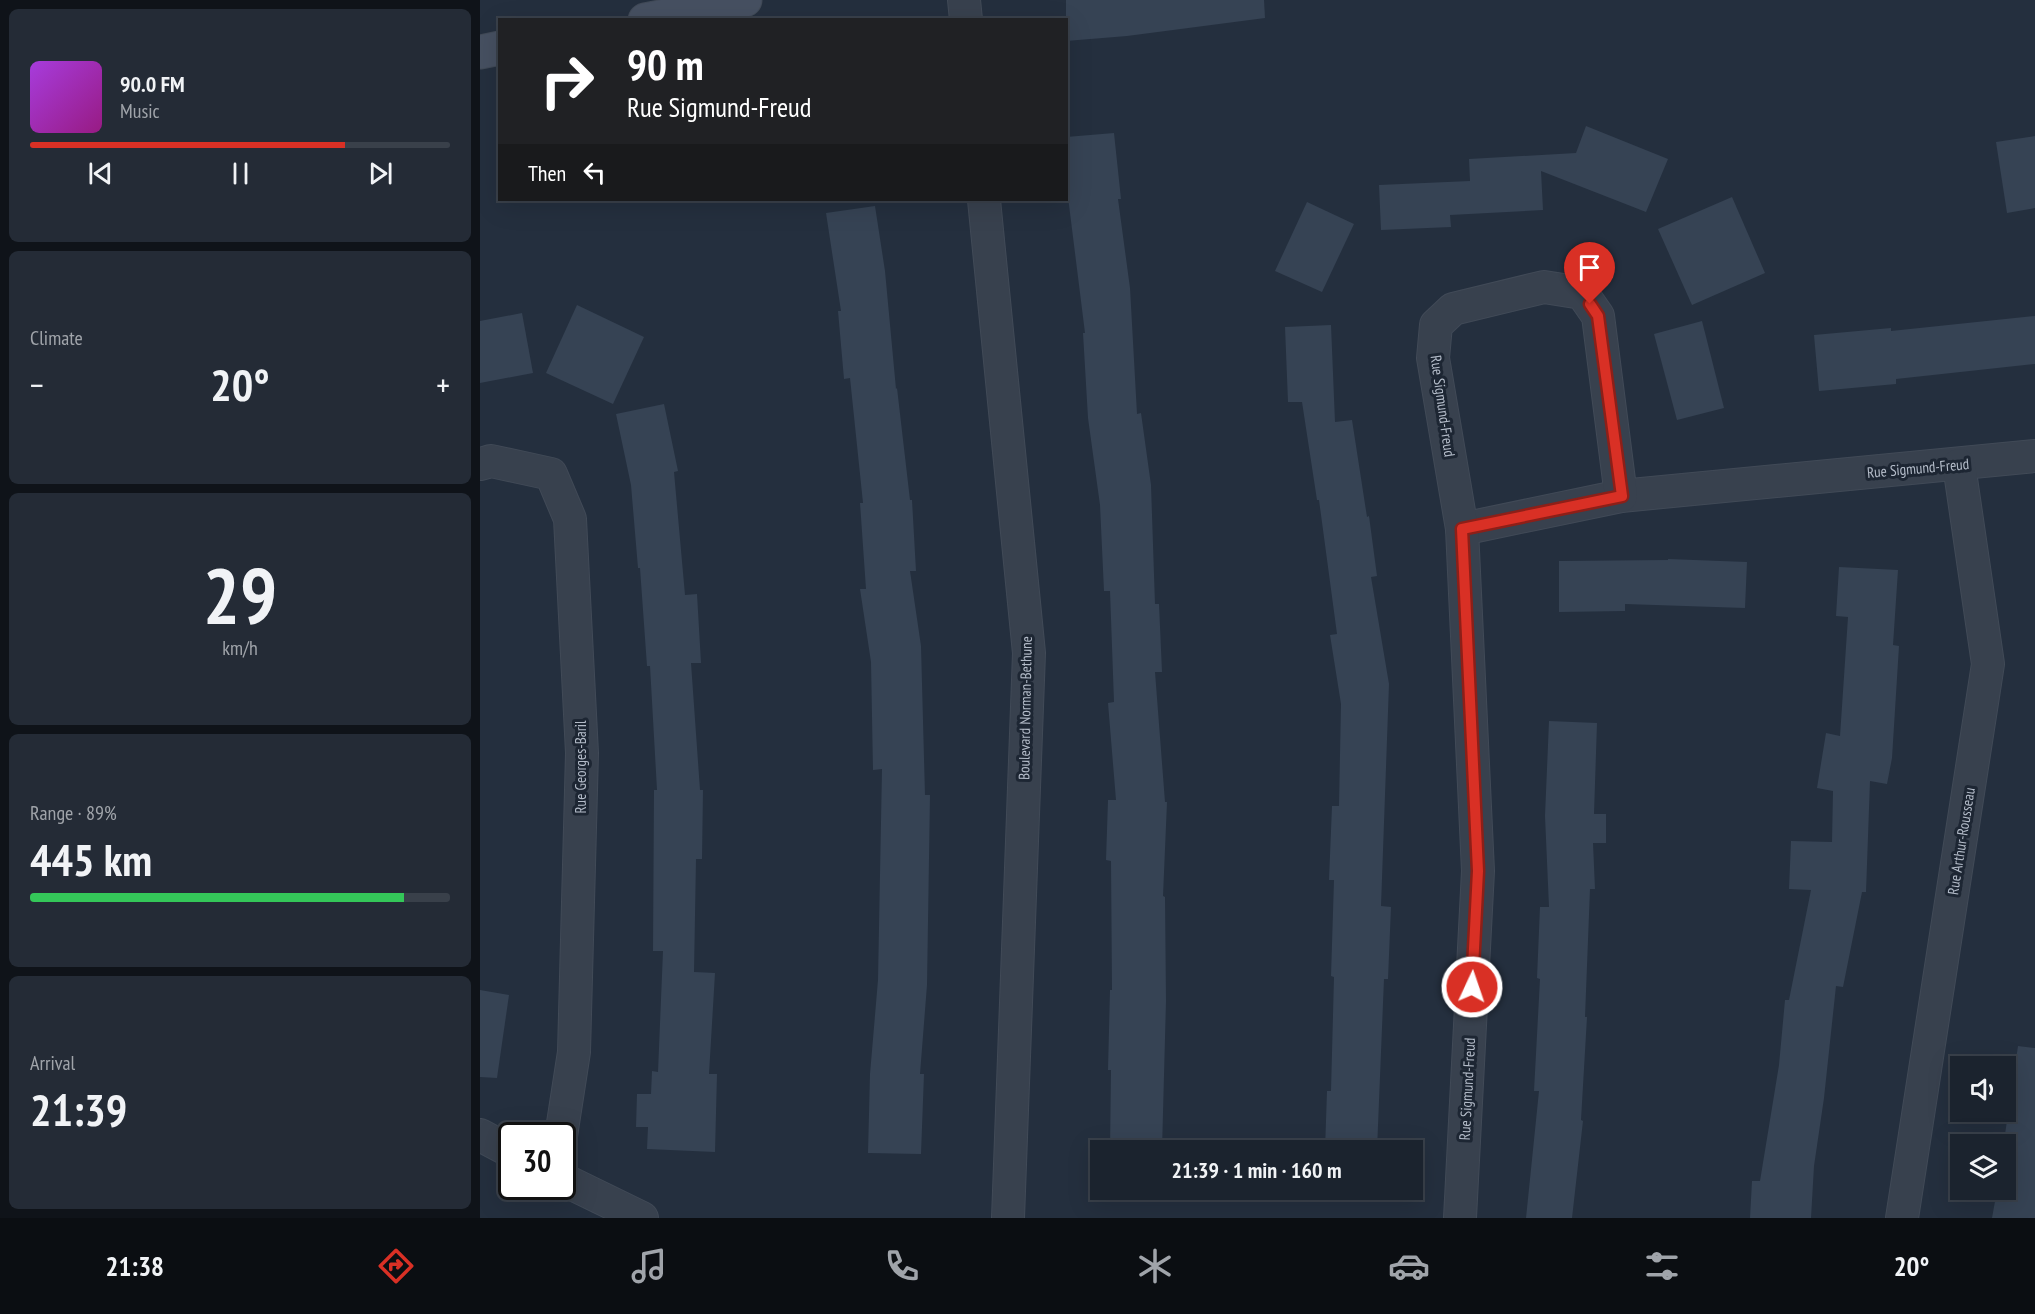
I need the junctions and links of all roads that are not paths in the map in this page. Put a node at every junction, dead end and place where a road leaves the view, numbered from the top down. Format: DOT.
graph roads {
  1 [pos="745,0"];
  2 [pos="964,0"];
  3 [pos="655,18"];
  4 [pos="966,18"];
  5 [pos="498,48"];
  6 [pos="480,52"];
  7 [pos="984,201"];
  8 [pos="2035,456"];
  9 [pos="480,464"];
  10 [pos="1959,465"];
  11 [pos="1622,496"];
  12 [pos="1462,529"];
  13 [pos="563,1122"];
  14 [pos="480,1135"];
  15 [pos="498,1145"];
  16 [pos="576,1186"];
  17 [pos="642,1218"];
  18 [pos="1008,1218"];
  19 [pos="1460,1218"];
  20 [pos="1902,1218"];
  1 -- 3 [label="street"];
  2 -- 4 [label="street"];
  5 -- 6 [label="street"];
  7 -- 18 [label="street, Boulevard Norman-Bethune"];
  8 -- 10 [label="street, Rue Sigmund-Freud"];
  9 -- 13 [label="street, Rue Georges-Baril"];
  10 -- 11 [label="street, Rue Sigmund-Freud"];
  10 -- 20 [label="street, Rue Arthur-Rousseau"];
  11 -- 12 [label="street, Rue Sigmund-Freud"];
  11 -- 12 [label="street, Rue Sigmund-Freud"];
  12 -- 19 [label="street, Rue Sigmund-Freud"];
  14 -- 15 [label="street"];
  16 -- 17 [label="street"];
}
